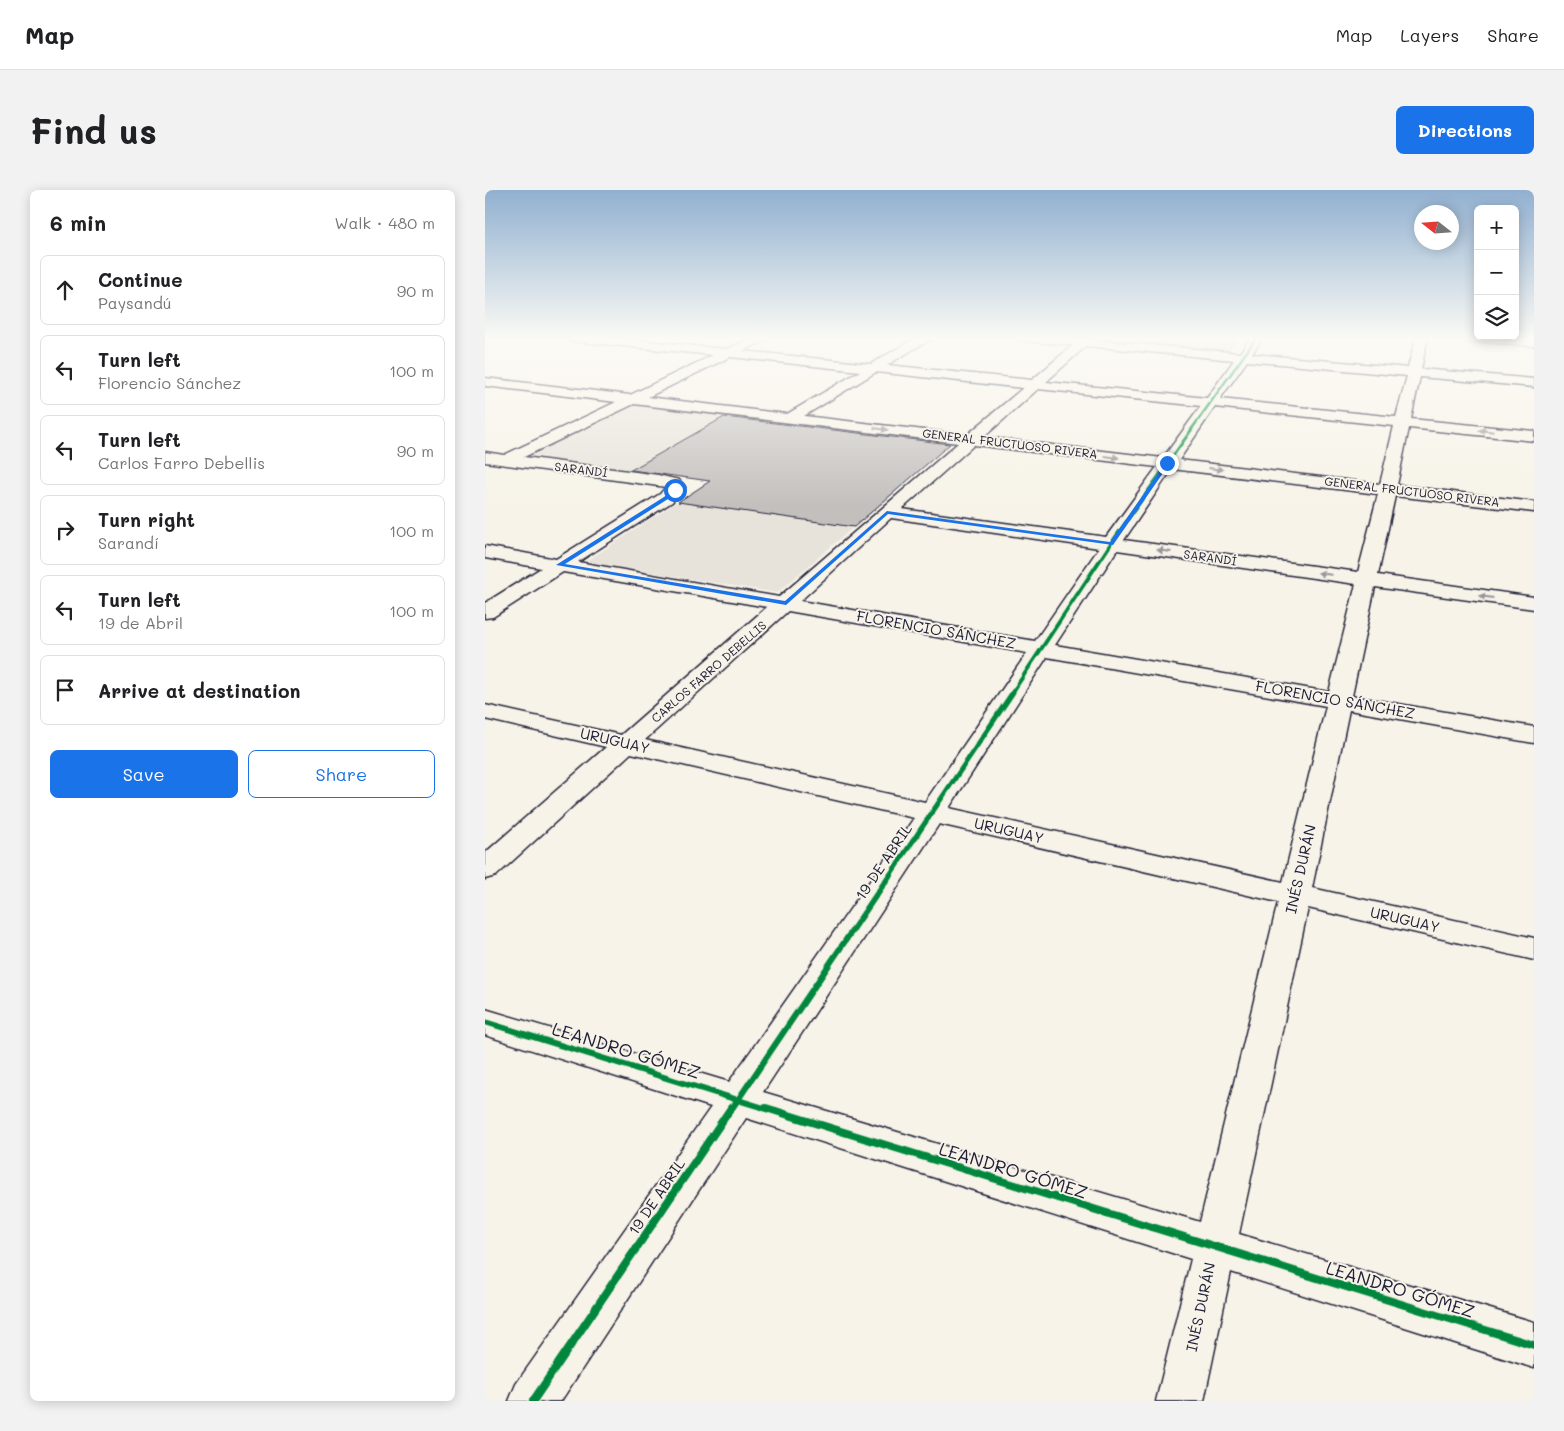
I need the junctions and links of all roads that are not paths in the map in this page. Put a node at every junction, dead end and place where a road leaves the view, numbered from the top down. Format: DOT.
graph roads {
  1 [pos="574,394"];
  2 [pos="645,394"];
  3 [pos="831,394"];
  4 [pos="1024,394"];
  5 [pos="1127,394"];
  6 [pos="1215,394"];
  7 [pos="1408,394"];
  8 [pos="632,400"];
  9 [pos="1209,402"];
  10 [pos="790,418"];
  11 [pos="1402,422"];
  12 [pos="1534,436"];
  13 [pos="971,440"];
  14 [pos="485,457"];
  15 [pos="506,460"];
  16 [pos="1167,463"];
  17 [pos="485,470"];
  18 [pos="1386,489"];
  19 [pos="1534,507"];
  20 [pos="887,512"];
  21 [pos="1111,544"];
  22 [pos="485,552"];
  23 [pos="559,565"];
  24 [pos="1366,580"];
  25 [pos="786,603"];
  26 [pos="1534,603"];
  27 [pos="485,612"];
  28 [pos="1042,648"];
  29 [pos="1339,701"];
  30 [pos="485,712"];
  31 [pos="1534,735"];
  32 [pos="627,744"];
  33 [pos="933,813"];
  34 [pos="485,868"];
  35 [pos="1296,895"];
  36 [pos="1534,949"];
  37 [pos="485,1022"];
  38 [pos="737,1100"];
  39 [pos="1214,1248"];
  40 [pos="1534,1345"];
  41 [pos="533,1401"];
  42 [pos="1180,1401"];
  1 -- 8 [label="street, GENERAL FRUCTUOSO RIVERA"];
  2 -- 8 [label="street"];
  3 -- 10 [label="street"];
  4 -- 13 [label="street, CARLOS FARRO DEBELLIS"];
  5 -- 9 [label="street"];
  6 -- 9 [label="street, 19 DE ABRIL"];
  7 -- 11 [label="street, INÉS DURÁN"];
  8 -- 10 [label="street, GENERAL FRUCTUOSO RIVERA"];
  8 -- 15 [label="street"];
  9 -- 11 [label="street"];
  9 -- 16 [label="street, 19 DE ABRIL"];
  10 -- 13 [label="street, GENERAL FRUCTUOSO RIVERA, one-way"];
  12 -- 11 [label="street, one-way"];
  11 -- 18 [label="street, INÉS DURÁN"];
  13 -- 16 [label="street, GENERAL FRUCTUOSO RIVERA, one-way"];
  13 -- 20 [label="street, CARLOS FARRO DEBELLIS"];
  14 -- 15 [label="street, SARANDÍ"];
  15 -- 17 [label="street"];
  15 -- 23 [label="street, SARANDÍ"];
  16 -- 18 [label="street, GENERAL FRUCTUOSO RIVERA, one-way"];
  16 -- 21 [label="street, 19 DE ABRIL"];
  18 -- 19 [label="street, GENERAL FRUCTUOSO RIVERA"];
  18 -- 24 [label="street, INÉS DURÁN"];
  20 -- 21 [label="street, SARANDÍ"];
  20 -- 25 [label="street, CARLOS FARRO DEBELLIS"];
  24 -- 21 [label="street, SARANDÍ, one-way"];
  21 -- 28 [label="street, 19 DE ABRIL"];
  22 -- 23 [label="street, FLORENCIO SÁNCHEZ"];
  23 -- 25 [label="street, FLORENCIO SÁNCHEZ"];
  23 -- 27 [label="street"];
  26 -- 24 [label="street, SARANDÍ, one-way"];
  24 -- 29 [label="street, INÉS DURÁN"];
  25 -- 28 [label="street, FLORENCIO SÁNCHEZ"];
  25 -- 32 [label="street, CARLOS FARRO DEBELLIS"];
  28 -- 29 [label="street, FLORENCIO SÁNCHEZ"];
  28 -- 33 [label="street, 19 DE ABRIL"];
  29 -- 31 [label="street, FLORENCIO SÁNCHEZ"];
  29 -- 35 [label="street, INÉS DURÁN"];
  30 -- 32 [label="street, URUGUAY"];
  32 -- 33 [label="street, URUGUAY"];
  32 -- 34 [label="street, CARLOS FARRO DEBELLIS"];
  33 -- 35 [label="street, URUGUAY"];
  33 -- 38 [label="street, 19 DE ABRIL"];
  35 -- 36 [label="street, URUGUAY"];
  35 -- 39 [label="street, INÉS DURÁN"];
  37 -- 38 [label="street, LEANDRO GÓMEZ"];
  38 -- 39 [label="street, LEANDRO GÓMEZ"];
  38 -- 41 [label="street, 19 DE ABRIL"];
  39 -- 40 [label="street, LEANDRO GÓMEZ"];
  39 -- 42 [label="street, INÉS DURÁN"];
}
